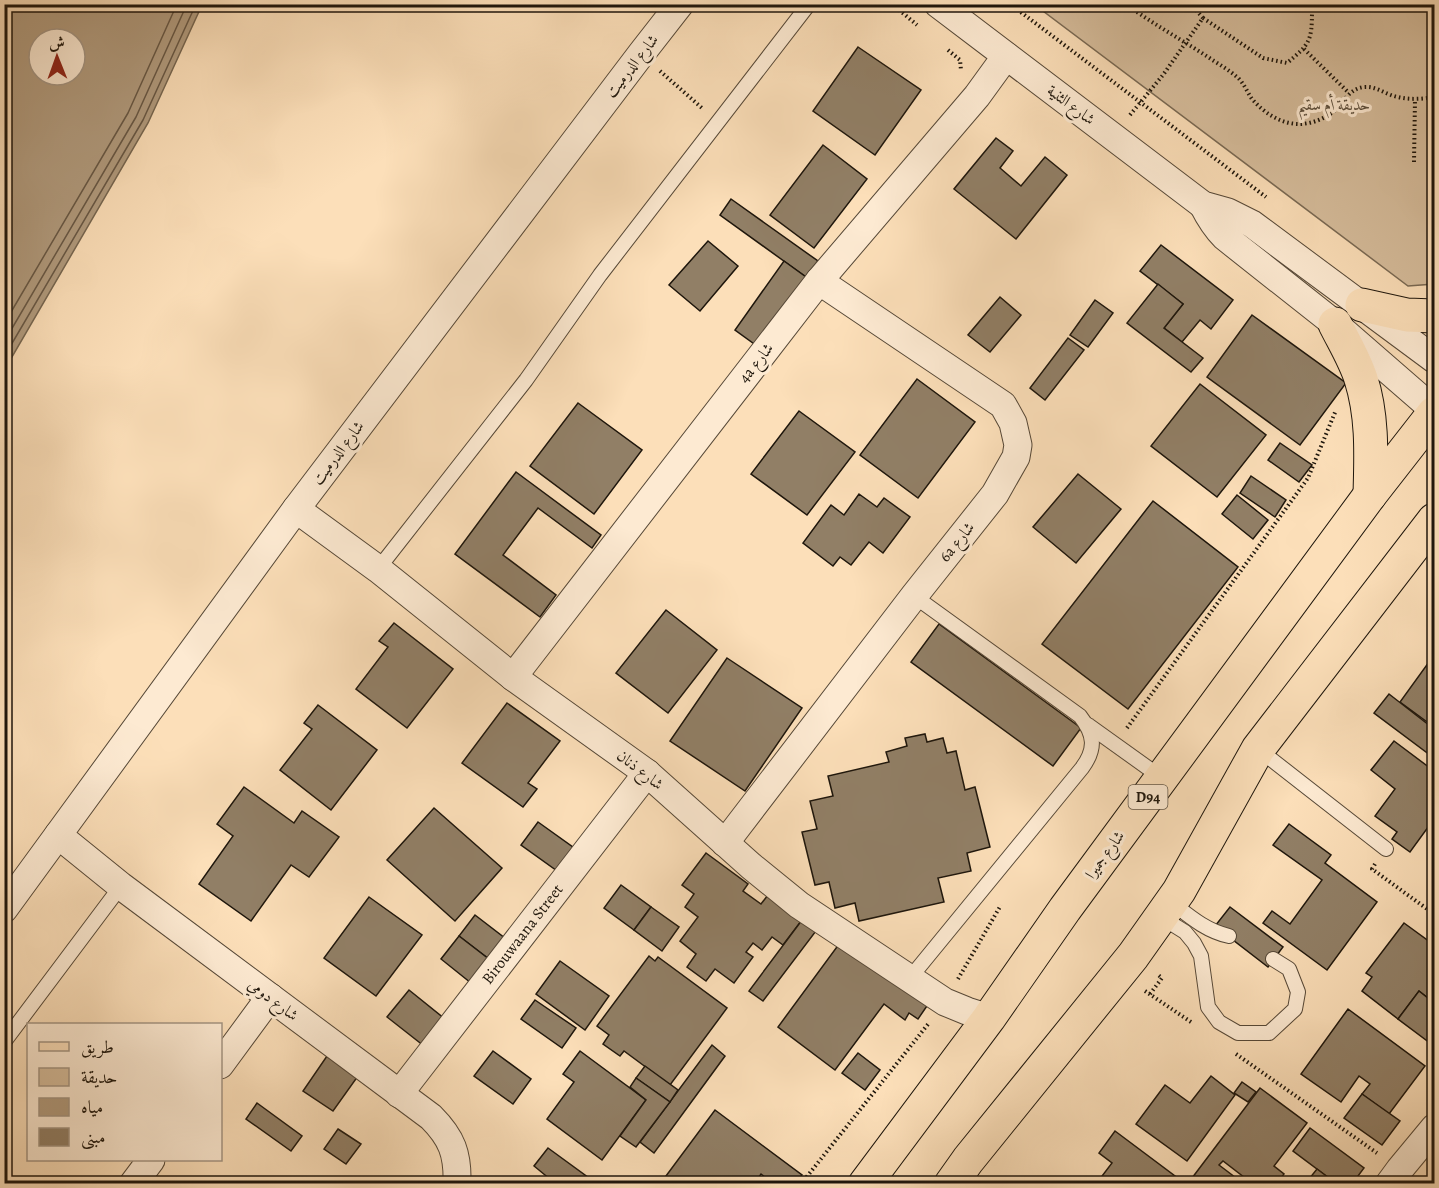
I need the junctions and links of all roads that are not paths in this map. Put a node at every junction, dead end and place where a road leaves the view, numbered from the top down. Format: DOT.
graph roads {
  1 [pos="681,4"];
  2 [pos="809,4"];
  3 [pos="938,4"];
  4 [pos="1006,56"];
  5 [pos="1203,205"];
  6 [pos="819,280"];
  7 [pos="1362,305"];
  8 [pos="1434,316"];
  9 [pos="1335,324"];
  10 [pos="1434,359"];
  11 [pos="1434,411"];
  12 [pos="1370,495"];
  13 [pos="296,509"];
  14 [pos="1434,520"];
  15 [pos="1434,554"];
  16 [pos="1398,568"];
  17 [pos="378,569"];
  18 [pos="914,596"];
  19 [pos="513,677"];
  20 [pos="1088,725"];
  21 [pos="1258,749"];
  22 [pos="647,773"];
  23 [pos="1162,778"];
  24 [pos="58,835"];
  25 [pos="725,843"];
  26 [pos="1386,849"];
  27 [pos="121,886"];
  28 [pos="4,909"];
  29 [pos="1166,910"];
  30 [pos="1229,936"];
  31 [pos="1273,959"];
  32 [pos="909,978"];
  33 [pos="270,997"];
  34 [pos="989,1018"];
  35 [pos="4,1042"];
  36 [pos="222,1062"];
  37 [pos="399,1094"];
  38 [pos="1434,1128"];
  39 [pos="150,1161"];
  40 [pos="1394,1176"];
  41 [pos="133,1184"];
  42 [pos="457,1184"];
  43 [pos="865,1184"];
  44 [pos="951,1184"];
  1 -- 13 [label="street, شارع الدرميت"];
  2 -- 17 [label="lane"];
  3 -- 4 [label="street, شارع الثنية"];
  4 -- 5 [label="street, شارع الثنية"];
  4 -- 6 [label="street, 4a شارع"];
  5 -- 7 [label="street, شارع الثنية"];
  5 -- 9 [label="street, شارع الثنية"];
  6 -- 18 [label="street, 6a شارع"];
  6 -- 19 [label="street, 4a شارع"];
  7 -- 8 [label="main road"];
  7 -- 10 [label="street, شارع الثنية"];
  9 -- 11 [label="street, شارع الثنية"];
  9 -- 12 [label="main road"];
  11 -- 12 [label="main road, شارع جميرا / D94"];
  12 -- 23 [label="main road, شارع جميرا / D94"];
  13 -- 17 [label="street, شارع ذنان"];
  13 -- 24 [label="street, شارع الدرميت"];
  14 -- 16 [label="main road"];
  15 -- 16 [label="main road"];
  16 -- 21 [label="main road"];
  17 -- 19 [label="street, شارع ذنان"];
  18 -- 20 [label="lane"];
  18 -- 25 [label="street, 6a شارع"];
  19 -- 22 [label="street, شارع ذنان"];
  20 -- 23 [label="lane"];
  20 -- 32 [label="lane"];
  21 -- 26 [label="lane"];
  21 -- 29 [label="main road"];
  22 -- 25 [label="street, شارع ذنان"];
  22 -- 37 [label="street, Birouwaana Street"];
  23 -- 34 [label="main road, شارع جميرا / D94"];
  24 -- 27 [label="street, شارع دومي"];
  24 -- 28 [label="street, شارع الدرميت"];
  25 -- 32 [label="street, شارع ذنان"];
  27 -- 33 [label="street, شارع دومي"];
  27 -- 35 [label="lane"];
  29 -- 30 [label="lane"];
  29 -- 31 [label="lane"];
  29 -- 44 [label="main road"];
  32 -- 34 [label="street, شارع ذنان"];
  33 -- 36 [label="street"];
  33 -- 37 [label="street, شارع دومي"];
  34 -- 43 [label="main road, شارع جميرا / D94"];
  37 -- 42 [label="street, شارع دومي"];
  38 -- 40 [label="street"];
  39 -- 41 [label="street"];
}
